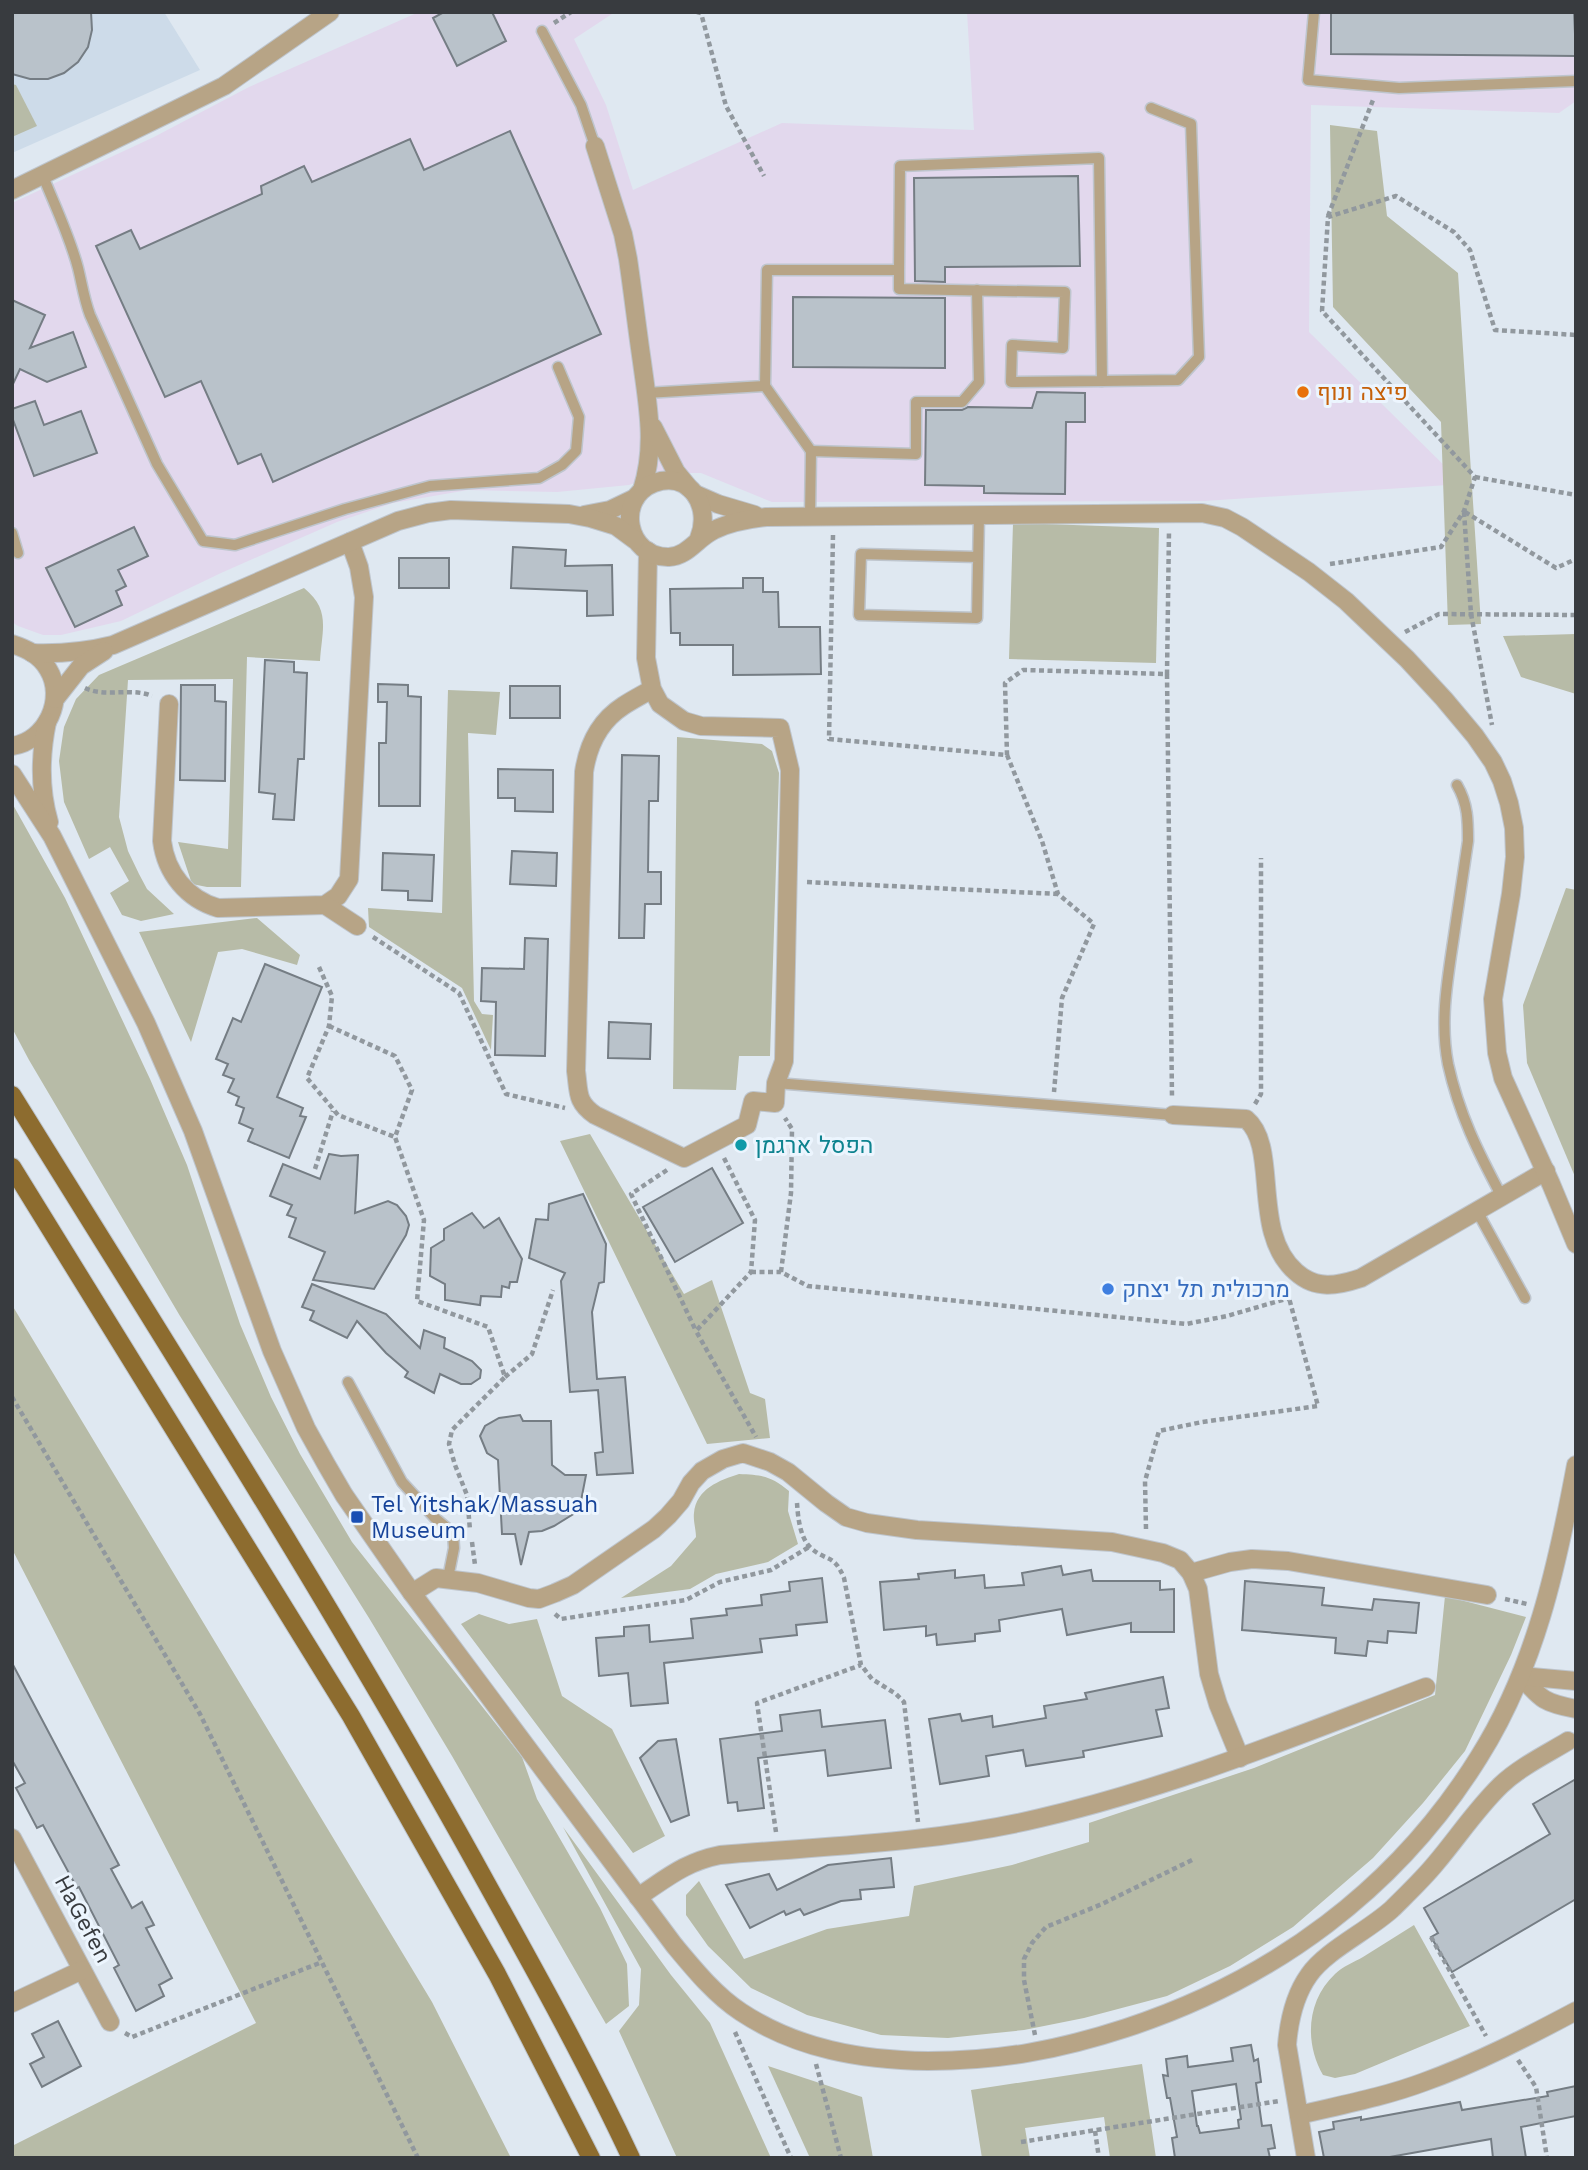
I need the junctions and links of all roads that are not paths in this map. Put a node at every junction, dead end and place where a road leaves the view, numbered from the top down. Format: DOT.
graph roads {
  1 [pos="330,12"];
  2 [pos="1314,12"];
  3 [pos="542,31"];
  4 [pos="1576,80"];
  5 [pos="1151,108"];
  6 [pos="595,146"];
  7 [pos="43,176"];
  8 [pos="12,190"];
  9 [pos="899,270"];
  10 [pos="977,290"];
  11 [pos="558,367"];
  12 [pos="1102,382"];
  13 [pos="765,386"];
  14 [pos="646,393"];
  15 [pos="649,417"];
  16 [pos="811,451"];
  17 [pos="693,492"];
  18 [pos="638,494"];
  19 [pos="979,514"];
  20 [pos="581,516"];
  21 [pos="810,516"];
  22 [pos="766,517"];
  23 [pos="12,533"];
  24 [pos="699,538"];
  25 [pos="350,542"];
  26 [pos="642,546"];
  27 [pos="18,553"];
  28 [pos="978,557"];
  29 [pos="12,644"];
  30 [pos="113,645"];
  31 [pos="32,653"];
  32 [pos="652,689"];
  33 [pos="55,699"];
  34 [pos="169,704"];
  35 [pos="48,721"];
  36 [pos="12,746"];
  37 [pos="12,774"];
  38 [pos="1457,785"];
  39 [pos="52,836"];
  40 [pos="325,905"];
  41 [pos="357,926"];
  42 [pos="776,1083"];
  43 [pos="12,1095"];
  44 [pos="1173,1115"];
  45 [pos="12,1167"];
  46 [pos="1546,1171"];
  47 [pos="1502,1197"];
  48 [pos="1477,1211"];
  49 [pos="1576,1244"];
  50 [pos="1525,1298"];
  51 [pos="348,1382"];
  52 [pos="1576,1465"];
  53 [pos="1568,1542"];
  54 [pos="1191,1573"];
  55 [pos="448,1578"];
  56 [pos="412,1592"];
  57 [pos="1487,1595"];
  58 [pos="1521,1676"];
  59 [pos="1576,1681"];
  60 [pos="1426,1687"];
  61 [pos="1576,1709"];
  62 [pos="1567,1741"];
  63 [pos="1240,1758"];
  64 [pos="12,1838"];
  65 [pos="638,1897"];
  66 [pos="82,1970"];
  67 [pos="12,2003"];
  68 [pos="1576,2011"];
  69 [pos="110,2022"];
  70 [pos="1298,2106"];
  71 [pos="591,2158"];
  72 [pos="631,2158"];
  73 [pos="1306,2158"];
  1 -- 7 [label="street"];
  2 -- 4 [label="lane"];
  3 -- 6 [label="lane"];
  5 -- 12 [label="lane"];
  6 -- 14 [label="street"];
  7 -- 8 [label="street"];
  7 -- 11 [label="lane"];
  9 -- 10 [label="lane"];
  9 -- 12 [label="lane"];
  9 -- 13 [label="lane"];
  10 -- 12 [label="lane"];
  10 -- 16 [label="lane"];
  13 -- 14 [label="lane"];
  13 -- 16 [label="lane"];
  14 -- 15 [label="street"];
  15 -- 17 [label="street"];
  15 -- 18 [label="street"];
  16 -- 21 [label="lane"];
  17 -- 18 [label="street"];
  17 -- 22 [label="street"];
  17 -- 24 [label="street"];
  18 -- 20 [label="street"];
  18 -- 26 [label="street"];
  19 -- 21 [label="street"];
  19 -- 28 [label="lane"];
  19 -- 46 [label="street"];
  20 -- 25 [label="street"];
  20 -- 26 [label="street"];
  21 -- 22 [label="street"];
  22 -- 24 [label="street"];
  23 -- 27 [label="lane"];
  24 -- 26 [label="street"];
  25 -- 30 [label="street"];
  25 -- 40 [label="street"];
  26 -- 32 [label="street"];
  28 -- 28 [label="lane"];
  29 -- 31 [label="street"];
  30 -- 31 [label="street"];
  30 -- 33 [label="street"];
  31 -- 33 [label="street"];
  32 -- 42 [label="street"];
  32 -- 42 [label="street"];
  33 -- 35 [label="street"];
  34 -- 40 [label="street"];
  35 -- 36 [label="street"];
  35 -- 39 [label="street"];
  37 -- 39 [label="street"];
  38 -- 47 [label="lane"];
  39 -- 56 [label="street"];
  40 -- 41 [label="street"];
  42 -- 44 [label="lane"];
  43 -- 72 [label="main road"];
  44 -- 48 [label="street"];
  45 -- 71 [label="main road"];
  46 -- 47 [label="street"];
  46 -- 49 [label="street"];
  47 -- 48 [label="street"];
  48 -- 50 [label="lane"];
  51 -- 55 [label="lane"];
  52 -- 53 [label="street"];
  53 -- 58 [label="street"];
  54 -- 55 [label="street"];
  54 -- 57 [label="street"];
  54 -- 63 [label="street"];
  55 -- 56 [label="street"];
  56 -- 65 [label="street"];
  58 -- 59 [label="street"];
  58 -- 61 [label="street"];
  58 -- 65 [label="street"];
  60 -- 63 [label="street"];
  62 -- 70 [label="street"];
  63 -- 65 [label="street"];
  64 -- 66 [label="street, HaGefen"];
  66 -- 67 [label="street"];
  66 -- 69 [label="street, HaGefen"];
  68 -- 70 [label="street"];
  70 -- 73 [label="street"];
}
